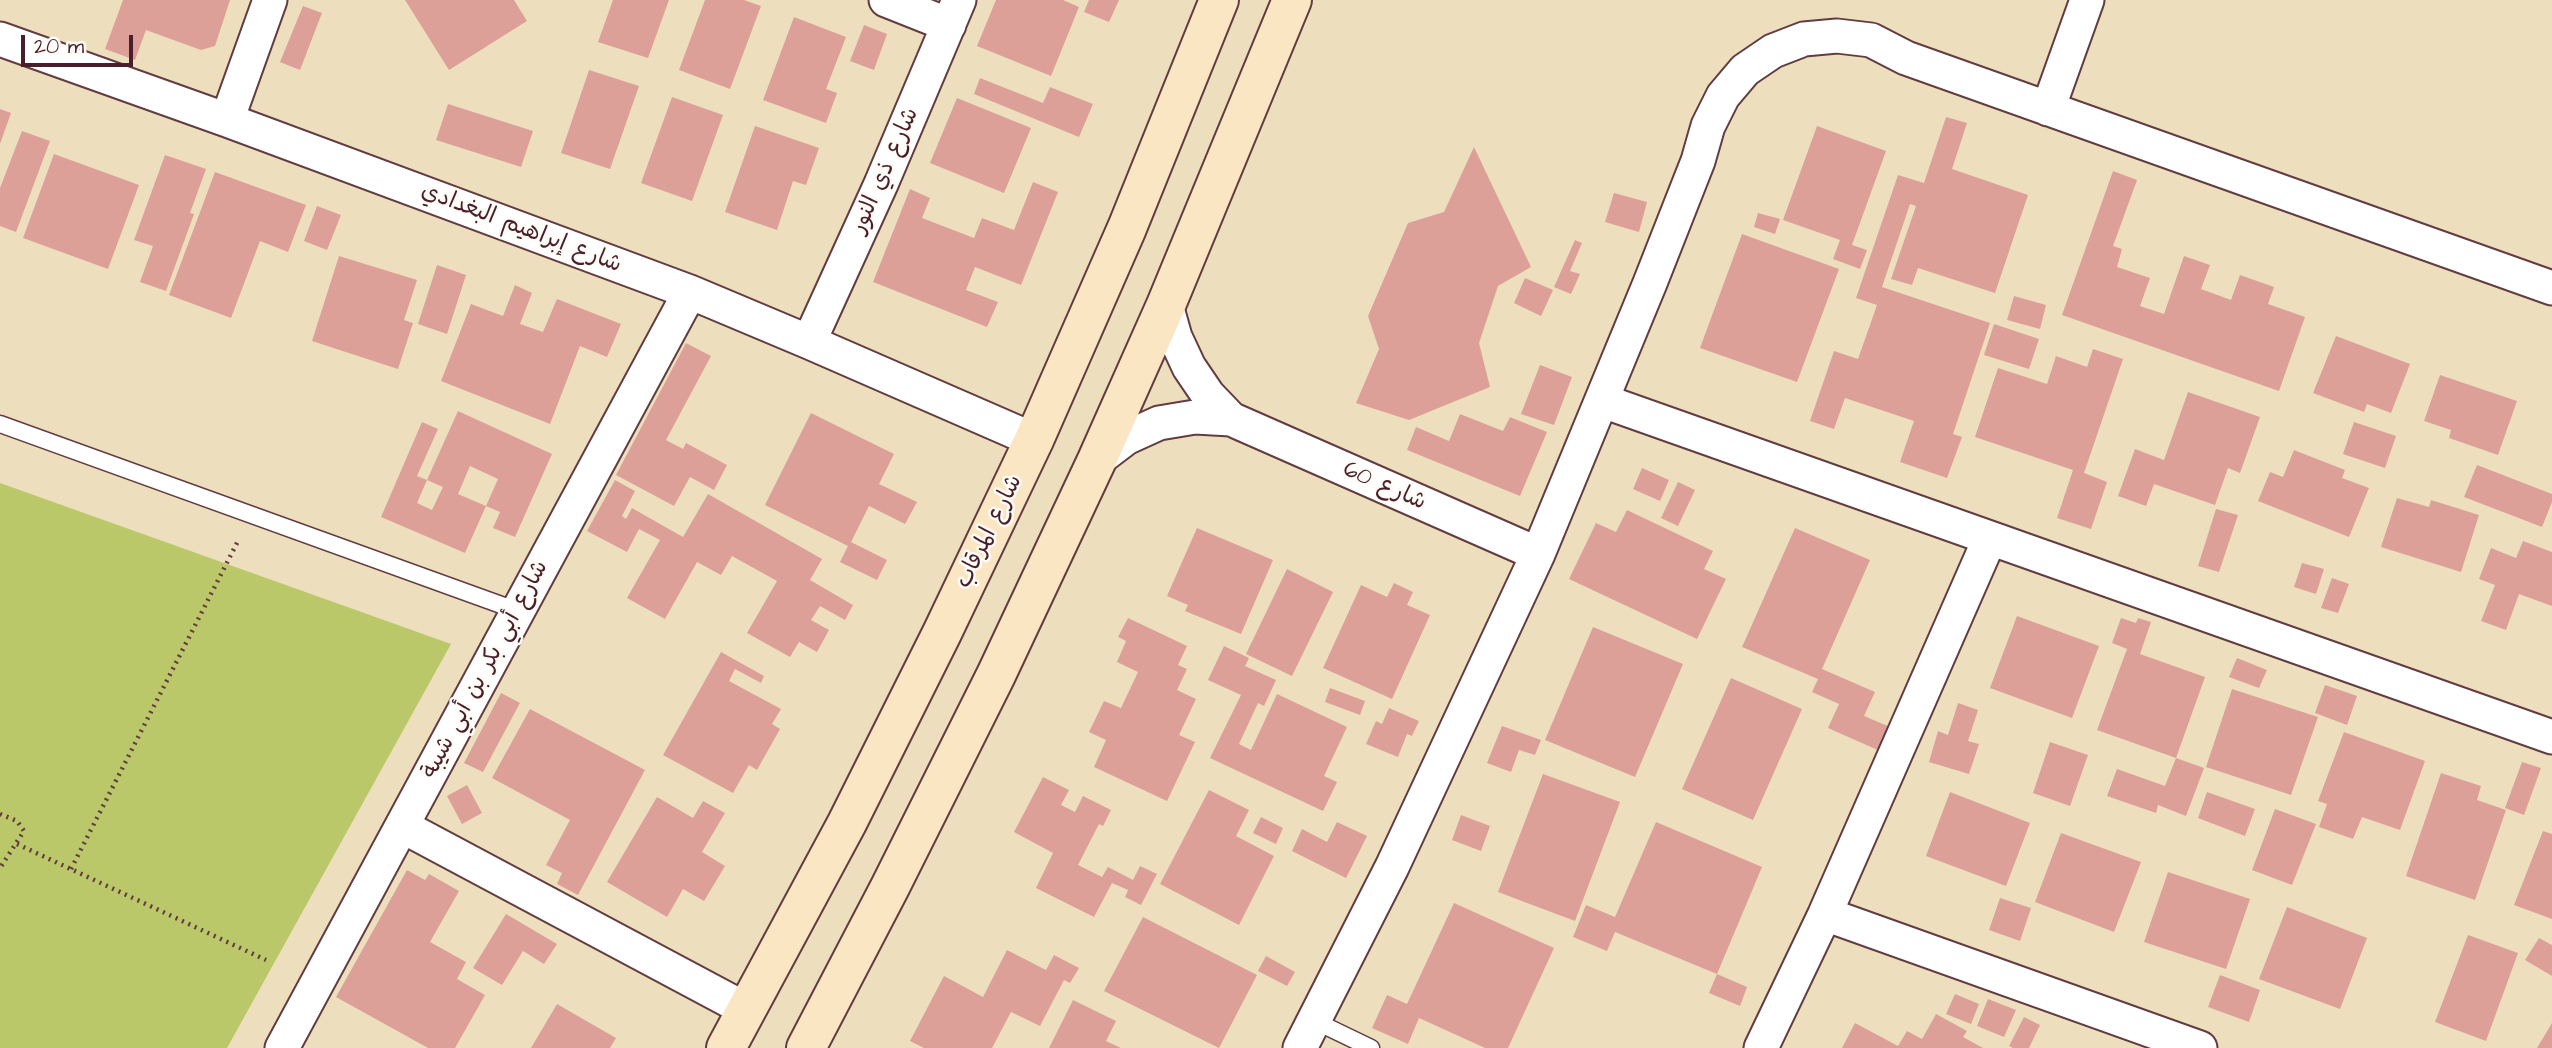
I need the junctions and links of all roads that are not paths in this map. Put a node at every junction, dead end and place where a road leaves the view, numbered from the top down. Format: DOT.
graph roads {
  1 [pos="270,0"];
  2 [pos="886,0"];
  3 [pos="1219,0"];
  4 [pos="1292,0"];
  5 [pos="2087,0"];
  6 [pos="954,13"];
  7 [pos="0,39"];
  8 [pos="2048,109"];
  9 [pos="228,120"];
  10 [pos="2552,288"];
  11 [pos="690,292"];
  12 [pos="1166,305"];
  13 [pos="809,342"];
  14 [pos="1603,401"];
  15 [pos="1231,419"];
  16 [pos="0,424"];
  17 [pos="1034,440"];
  18 [pos="1097,460"];
  19 [pos="1990,538"];
  20 [pos="1538,554"];
  21 [pos="518,611"];
  22 [pos="2552,737"];
  23 [pos="401,827"];
  24 [pos="1825,914"];
  25 [pos="747,1010"];
  26 [pos="1308,1034"];
  27 [pos="282,1048"];
  28 [pos="726,1048"];
  29 [pos="806,1048"];
  30 [pos="1371,1048"];
  31 [pos="1760,1048"];
  32 [pos="2200,1048"];
  1 -- 9 [label="street"];
  2 -- 6 [label="street"];
  3 -- 17 [label="main road, شارع المرقاب"];
  4 -- 12 [label="main road"];
  5 -- 8 [label="street"];
  6 -- 13 [label="street, شارع ذي النور"];
  7 -- 9 [label="street, شارع إبراهيم البغدادي"];
  8 -- 10 [label="street"];
  8 -- 14 [label="street"];
  9 -- 11 [label="street, شارع إبراهيم البغدادي"];
  11 -- 13 [label="street, شارع إبراهيم البغدادي"];
  11 -- 21 [label="street, شارع أبي بكر بن أبي شيبة"];
  12 -- 15 [label="street, شارع 60"];
  12 -- 18 [label="main road"];
  13 -- 17 [label="street, شارع إبراهيم البغدادي"];
  14 -- 19 [label="street"];
  14 -- 20 [label="street"];
  15 -- 18 [label="street, شارع 60"];
  15 -- 20 [label="street, شارع 60"];
  16 -- 21 [label="lane"];
  17 -- 25 [label="main road, شارع المرقاب"];
  18 -- 29 [label="main road"];
  19 -- 22 [label="street"];
  19 -- 24 [label="street"];
  20 -- 26 [label="street"];
  21 -- 23 [label="street, شارع أبي بكر بن أبي شيبة"];
  23 -- 25 [label="street"];
  23 -- 27 [label="street, شارع أبي بكر بن أبي شيبة"];
  24 -- 31 [label="street"];
  24 -- 32 [label="street"];
  25 -- 28 [label="main road, شارع المرقاب"];
  26 -- 30 [label="lane"];
}
